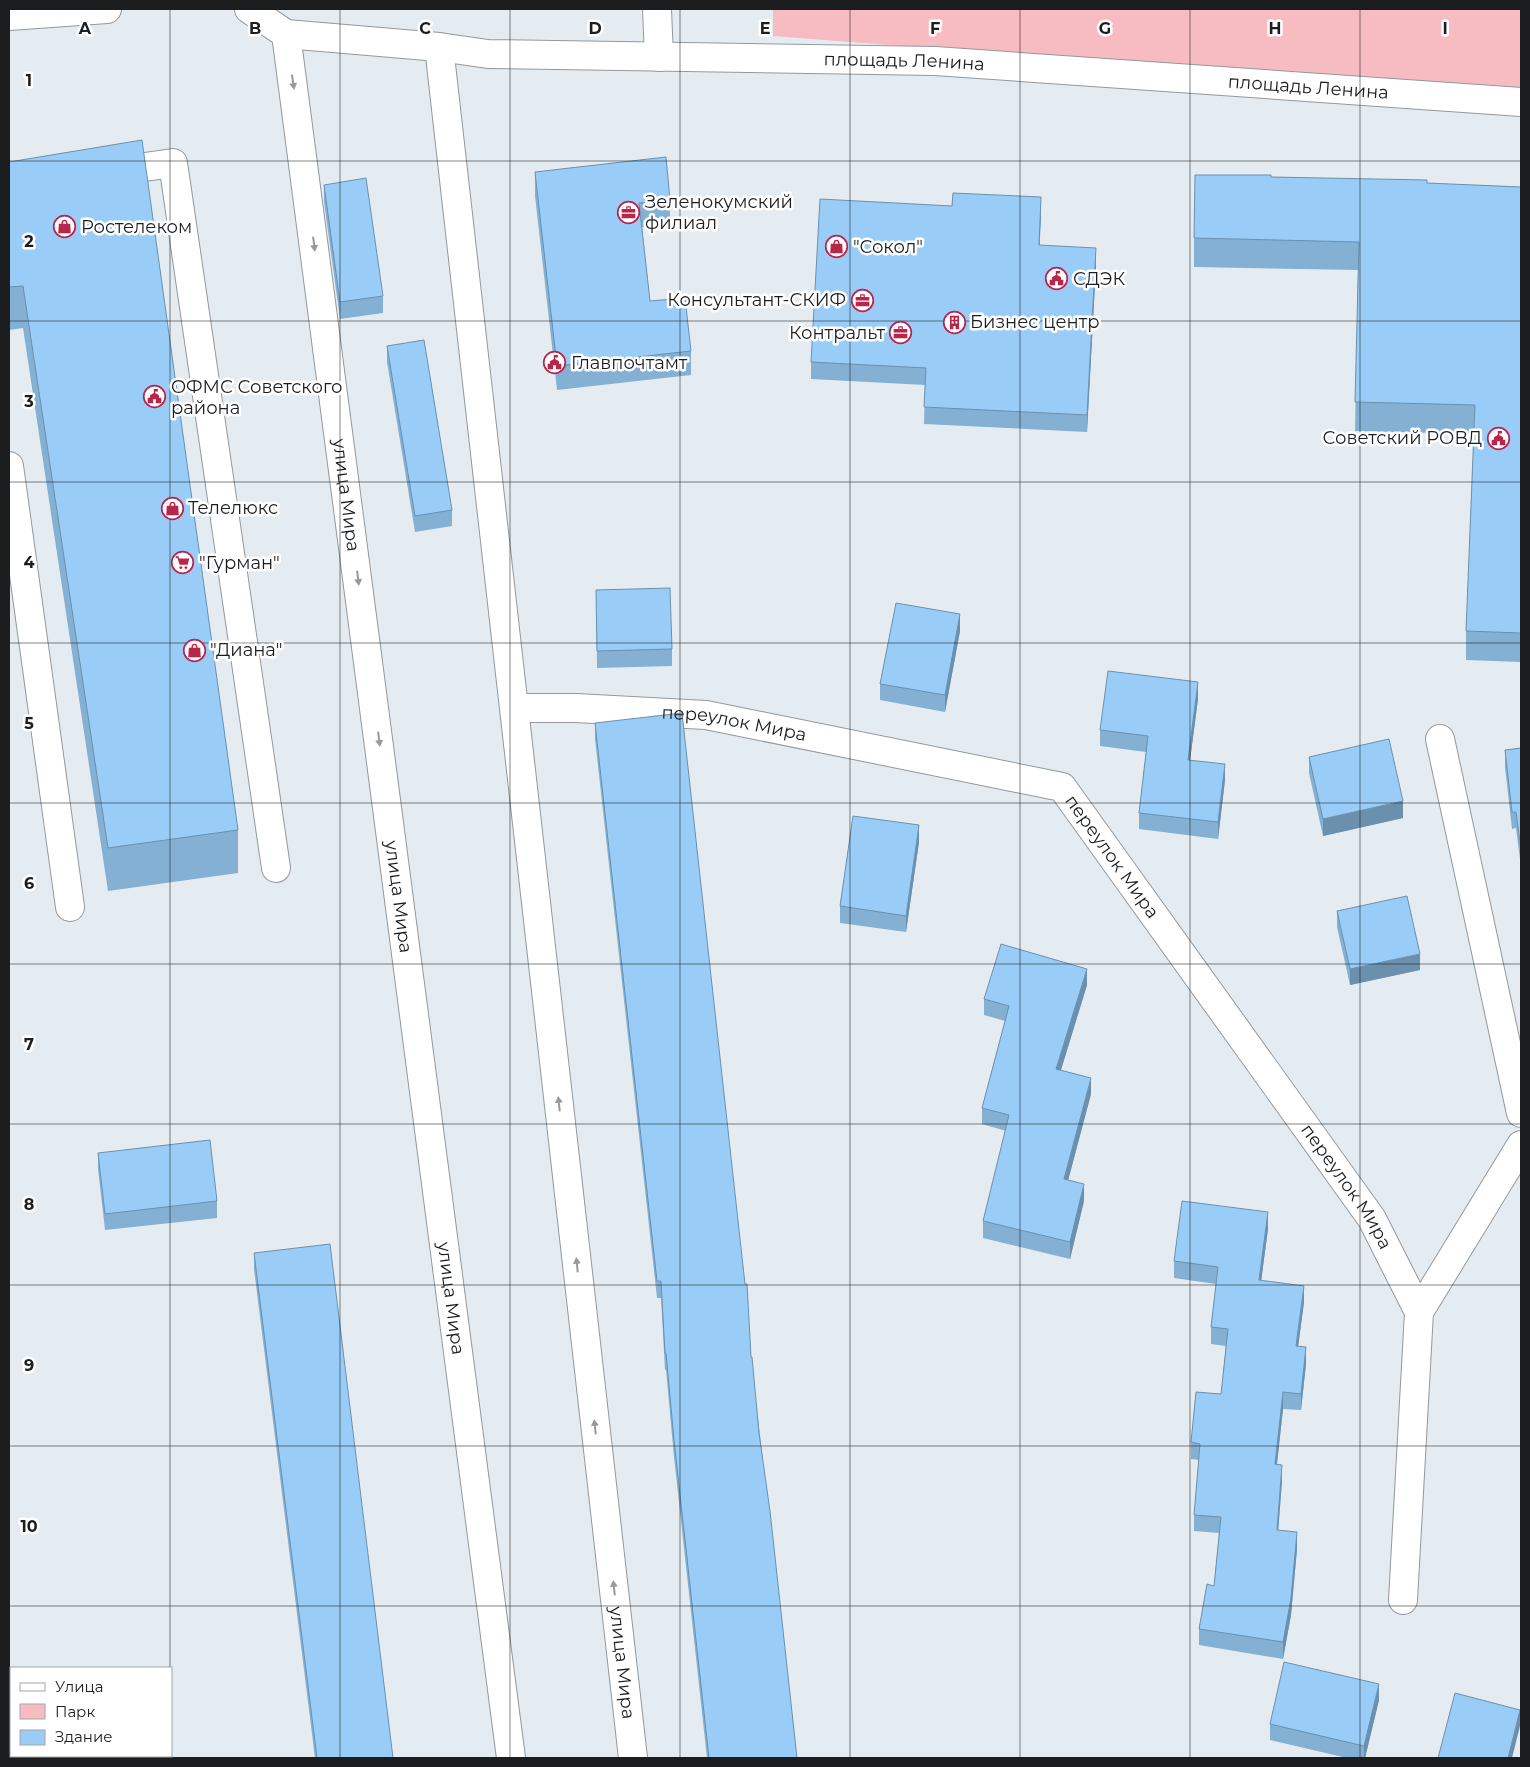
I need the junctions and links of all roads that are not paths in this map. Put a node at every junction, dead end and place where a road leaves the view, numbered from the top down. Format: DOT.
graph roads {
  1 [pos="108,9"];
  2 [pos="248,9"];
  3 [pos="657,9"];
  4 [pos="9,16"];
  5 [pos="286,34"];
  6 [pos="439,47"];
  7 [pos="659,57"];
  8 [pos="1521,102"];
  9 [pos="86,176"];
  10 [pos="9,466"];
  11 [pos="515,708"];
  12 [pos="1440,739"];
  13 [pos="276,868"];
  14 [pos="70,908"];
  15 [pos="1521,1112"];
  16 [pos="1521,1145"];
  17 [pos="1419,1312"];
  18 [pos="1403,1600"];
  19 [pos="511,1758"];
  20 [pos="633,1758"];
  1 -- 4 [label="street"];
  2 -- 5 [label="street"];
  3 -- 7 [label="street"];
  5 -- 6 [label="street, площадь Ленина"];
  5 -- 19 [label="street, улица Мира, one-way"];
  6 -- 7 [label="street, площадь Ленина"];
  6 -- 11 [label="street, улица Мира"];
  7 -- 8 [label="street, площадь Ленина"];
  9 -- 13 [label="street"];
  10 -- 14 [label="street"];
  11 -- 17 [label="street, переулок Мира"];
  20 -- 11 [label="street, улица Мира, one-way"];
  12 -- 15 [label="street"];
  16 -- 17 [label="street, переулок Мира"];
  17 -- 18 [label="street, переулок Мира"];
}
